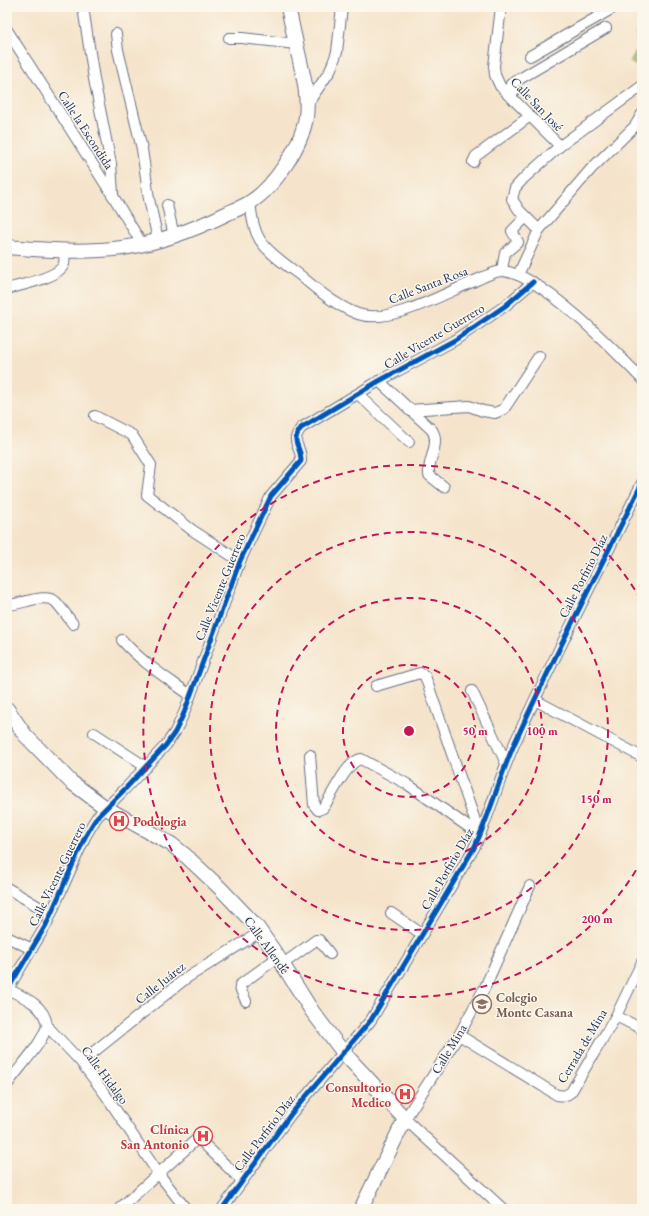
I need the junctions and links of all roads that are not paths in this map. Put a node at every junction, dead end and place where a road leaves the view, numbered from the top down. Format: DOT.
graph roads {
  1 [pos="83,7"];
  2 [pos="288,7"];
  3 [pos="342,7"];
  4 [pos="500,7"];
  5 [pos="615,7"];
  6 [pos="606,28"];
  7 [pos="7,30"];
  8 [pos="116,34"];
  9 [pos="229,38"];
  10 [pos="296,44"];
  11 [pos="530,56"];
  12 [pos="642,86"];
  13 [pos="508,95"];
  14 [pos="308,103"];
  15 [pos="642,114"];
  16 [pos="530,116"];
  17 [pos="560,146"];
  18 [pos="473,162"];
  19 [pos="113,196"];
  20 [pos="250,203"];
  21 [pos="167,205"];
  22 [pos="526,217"];
  23 [pos="539,230"];
  24 [pos="174,236"];
  25 [pos="158,240"];
  26 [pos="142,244"];
  27 [pos="7,248"];
  28 [pos="65,251"];
  29 [pos="502,270"];
  30 [pos="518,275"];
  31 [pos="533,282"];
  32 [pos="7,289"];
  33 [pos="539,356"];
  34 [pos="642,379"];
  35 [pos="379,381"];
  36 [pos="358,394"];
  37 [pos="409,410"];
  38 [pos="95,416"];
  39 [pos="409,442"];
  40 [pos="642,483"];
  41 [pos="444,487"];
  42 [pos="240,561"];
  43 [pos="7,605"];
  44 [pos="73,624"];
  45 [pos="122,640"];
  46 [pos="376,686"];
  47 [pos="472,691"];
  48 [pos="190,695"];
  49 [pos="535,700"];
  50 [pos="7,709"];
  51 [pos="94,733"];
  52 [pos="310,755"];
  53 [pos="642,757"];
  54 [pos="506,763"];
  55 [pos="146,766"];
  56 [pos="106,808"];
  57 [pos="480,835"];
  58 [pos="530,886"];
  59 [pos="7,888"];
  60 [pos="391,913"];
  61 [pos="51,914"];
  62 [pos="260,932"];
  63 [pos="422,934"];
  64 [pos="7,937"];
  65 [pos="32,949"];
  66 [pos="330,954"];
  67 [pos="280,961"];
  68 [pos="642,962"];
  69 [pos="8,989"];
  70 [pos="246,1001"];
  71 [pos="616,1016"];
  72 [pos="47,1026"];
  73 [pos="642,1029"];
  74 [pos="459,1035"];
  75 [pos="343,1052"];
  76 [pos="81,1062"];
  77 [pos="7,1085"];
  78 [pos="405,1119"];
  79 [pos="158,1173"];
  80 [pos="242,1181"];
  81 [pos="119,1209"];
  82 [pos="186,1209"];
  83 [pos="222,1209"];
  84 [pos="361,1209"];
  85 [pos="503,1209"];
  1 -- 19 [label="street"];
  2 -- 10 [label="street"];
  3 -- 14 [label="street"];
  4 -- 13 [label="street, Calle San José"];
  5 -- 11 [label="street"];
  6 -- 13 [label="street"];
  7 -- 19 [label="street, Calle la Escondida"];
  8 -- 25 [label="street"];
  9 -- 10 [label="street"];
  10 -- 14 [label="street"];
  12 -- 17 [label="street"];
  13 -- 16 [label="street, Calle San José"];
  14 -- 20 [label="street"];
  15 -- 23 [label="street"];
  16 -- 17 [label="street, Calle San José"];
  16 -- 18 [label="street"];
  17 -- 22 [label="street"];
  19 -- 26 [label="street, Calle la Escondida"];
  20 -- 24 [label="street"];
  20 -- 29 [label="street, Calle Santa Rosa"];
  21 -- 24 [label="street"];
  22 -- 23 [label="street"];
  22 -- 29 [label="street"];
  23 -- 30 [label="street"];
  24 -- 25 [label="street"];
  25 -- 26 [label="street"];
  26 -- 28 [label="street"];
  27 -- 28 [label="street"];
  28 -- 32 [label="street"];
  29 -- 30 [label="street"];
  30 -- 31 [label="street"];
  31 -- 34 [label="street"];
  31 -- 35 [label="street, Calle Vicente Guerrero"];
  33 -- 37 [label="street"];
  35 -- 36 [label="street, Calle Vicente Guerrero"];
  35 -- 37 [label="street"];
  36 -- 39 [label="street"];
  36 -- 42 [label="street, Calle Vicente Guerrero"];
  37 -- 41 [label="street"];
  38 -- 42 [label="street"];
  40 -- 49 [label="street, Calle Porfirio Díaz"];
  42 -- 48 [label="street, Calle Vicente Guerrero"];
  43 -- 44 [label="street"];
  45 -- 48 [label="street"];
  46 -- 57 [label="street"];
  47 -- 54 [label="street"];
  48 -- 55 [label="street, Calle Vicente Guerrero"];
  49 -- 53 [label="street"];
  49 -- 54 [label="street, Calle Porfirio Díaz"];
  50 -- 56 [label="street, Calle Allende"];
  51 -- 55 [label="street"];
  52 -- 57 [label="street"];
  54 -- 57 [label="street, Calle Porfirio Díaz"];
  55 -- 56 [label="street, Calle Vicente Guerrero"];
  56 -- 61 [label="street, Calle Vicente Guerrero"];
  56 -- 62 [label="street, Calle Allende"];
  57 -- 63 [label="street, Calle Porfirio Díaz"];
  58 -- 74 [label="street, Calle Mina"];
  59 -- 61 [label="street"];
  60 -- 63 [label="street"];
  61 -- 65 [label="street, Calle Vicente Guerrero"];
  62 -- 67 [label="street, Calle Allende"];
  62 -- 76 [label="street, Calle Juárez"];
  63 -- 75 [label="street, Calle Porfirio Díaz"];
  64 -- 65 [label="street"];
  65 -- 69 [label="street, Calle Vicente Guerrero"];
  66 -- 67 [label="street"];
  67 -- 70 [label="street"];
  67 -- 75 [label="street, Calle Allende"];
  68 -- 71 [label="street, Cerrada de Mina"];
  69 -- 72 [label="street, Calle Hidalgo"];
  71 -- 73 [label="street"];
  71 -- 74 [label="street, Cerrada de Mina"];
  72 -- 76 [label="street, Calle Hidalgo"];
  72 -- 77 [label="street"];
  74 -- 78 [label="street, Calle Mina"];
  75 -- 78 [label="street, Calle Allende"];
  75 -- 80 [label="street, Calle Porfirio Díaz"];
  76 -- 79 [label="street, Calle Hidalgo"];
  78 -- 84 [label="street, Calle Mina"];
  78 -- 85 [label="street, Calle Allende"];
  79 -- 80 [label="street"];
  79 -- 81 [label="street"];
  79 -- 82 [label="street, Calle Hidalgo"];
  80 -- 83 [label="street, Calle Porfirio Díaz"];
}
